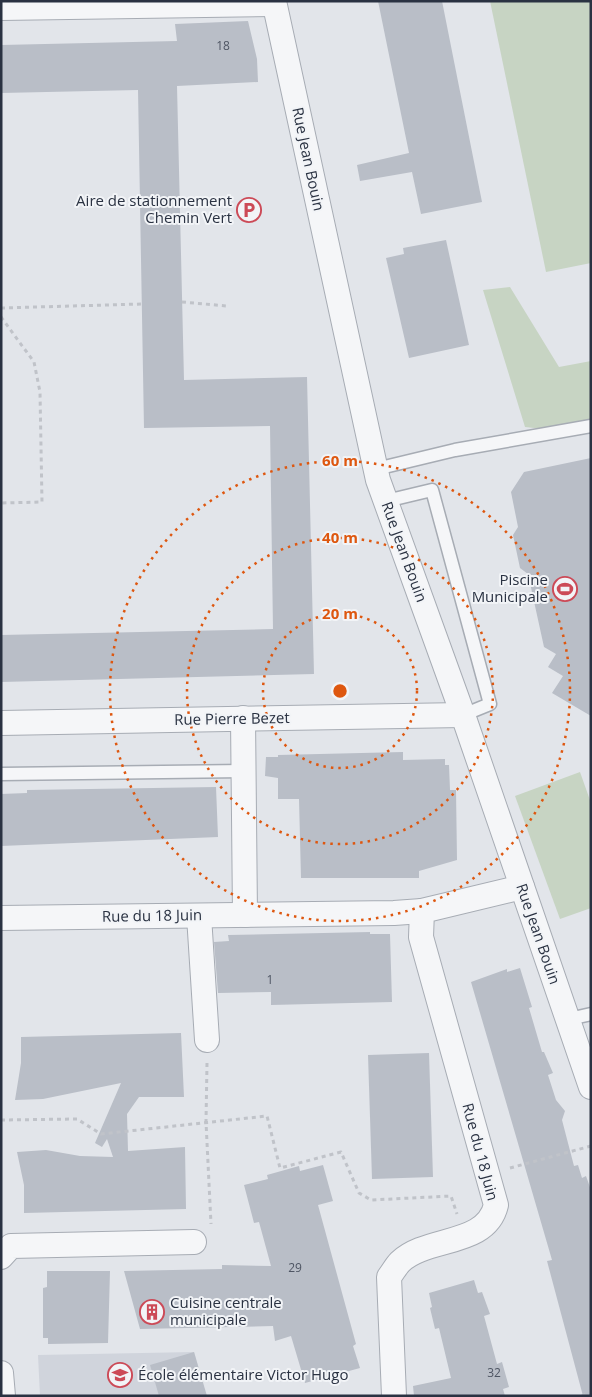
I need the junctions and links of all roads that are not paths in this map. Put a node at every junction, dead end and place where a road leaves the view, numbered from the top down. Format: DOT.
graph roads {
  1 [pos="274,2"];
  2 [pos="1,8"];
  3 [pos="591,426"];
  4 [pos="376,469"];
  5 [pos="386,501"];
  6 [pos="463,715"];
  7 [pos="243,718"];
  8 [pos="1,723"];
  9 [pos="244,771"];
  10 [pos="1,774"];
  11 [pos="522,887"];
  12 [pos="422,911"];
  13 [pos="246,915"];
  14 [pos="199,916"];
  15 [pos="1,918"];
  16 [pos="580,1016"];
  17 [pos="207,1040"];
  18 [pos="591,1087"];
  19 [pos="194,1242"];
  20 [pos="1,1257"];
  21 [pos="1,1373"];
  22 [pos="4,1396"];
  23 [pos="394,1396"];
  1 -- 2 [label="street"];
  1 -- 4 [label="street, Rue Jean Bouin"];
  3 -- 4 [label="lane"];
  4 -- 5 [label="street, Rue Jean Bouin"];
  5 -- 6 [label="street, Rue Jean Bouin"];
  5 -- 6 [label="lane"];
  6 -- 7 [label="street, Rue Pierre Bezet"];
  6 -- 11 [label="street, Rue Jean Bouin"];
  7 -- 8 [label="street, Rue Pierre Bezet"];
  7 -- 9 [label="street"];
  9 -- 10 [label="lane"];
  9 -- 13 [label="street"];
  11 -- 12 [label="street, Rue du 18 Juin"];
  11 -- 16 [label="street, Rue Jean Bouin"];
  12 -- 13 [label="street, Rue du 18 Juin"];
  12 -- 23 [label="street, Rue du 18 Juin"];
  13 -- 14 [label="street, Rue du 18 Juin"];
  14 -- 15 [label="street, Rue du 18 Juin"];
  14 -- 17 [label="street"];
  16 -- 18 [label="street, Rue Jean Bouin"];
  19 -- 20 [label="street"];
  21 -- 22 [label="street"];
}
